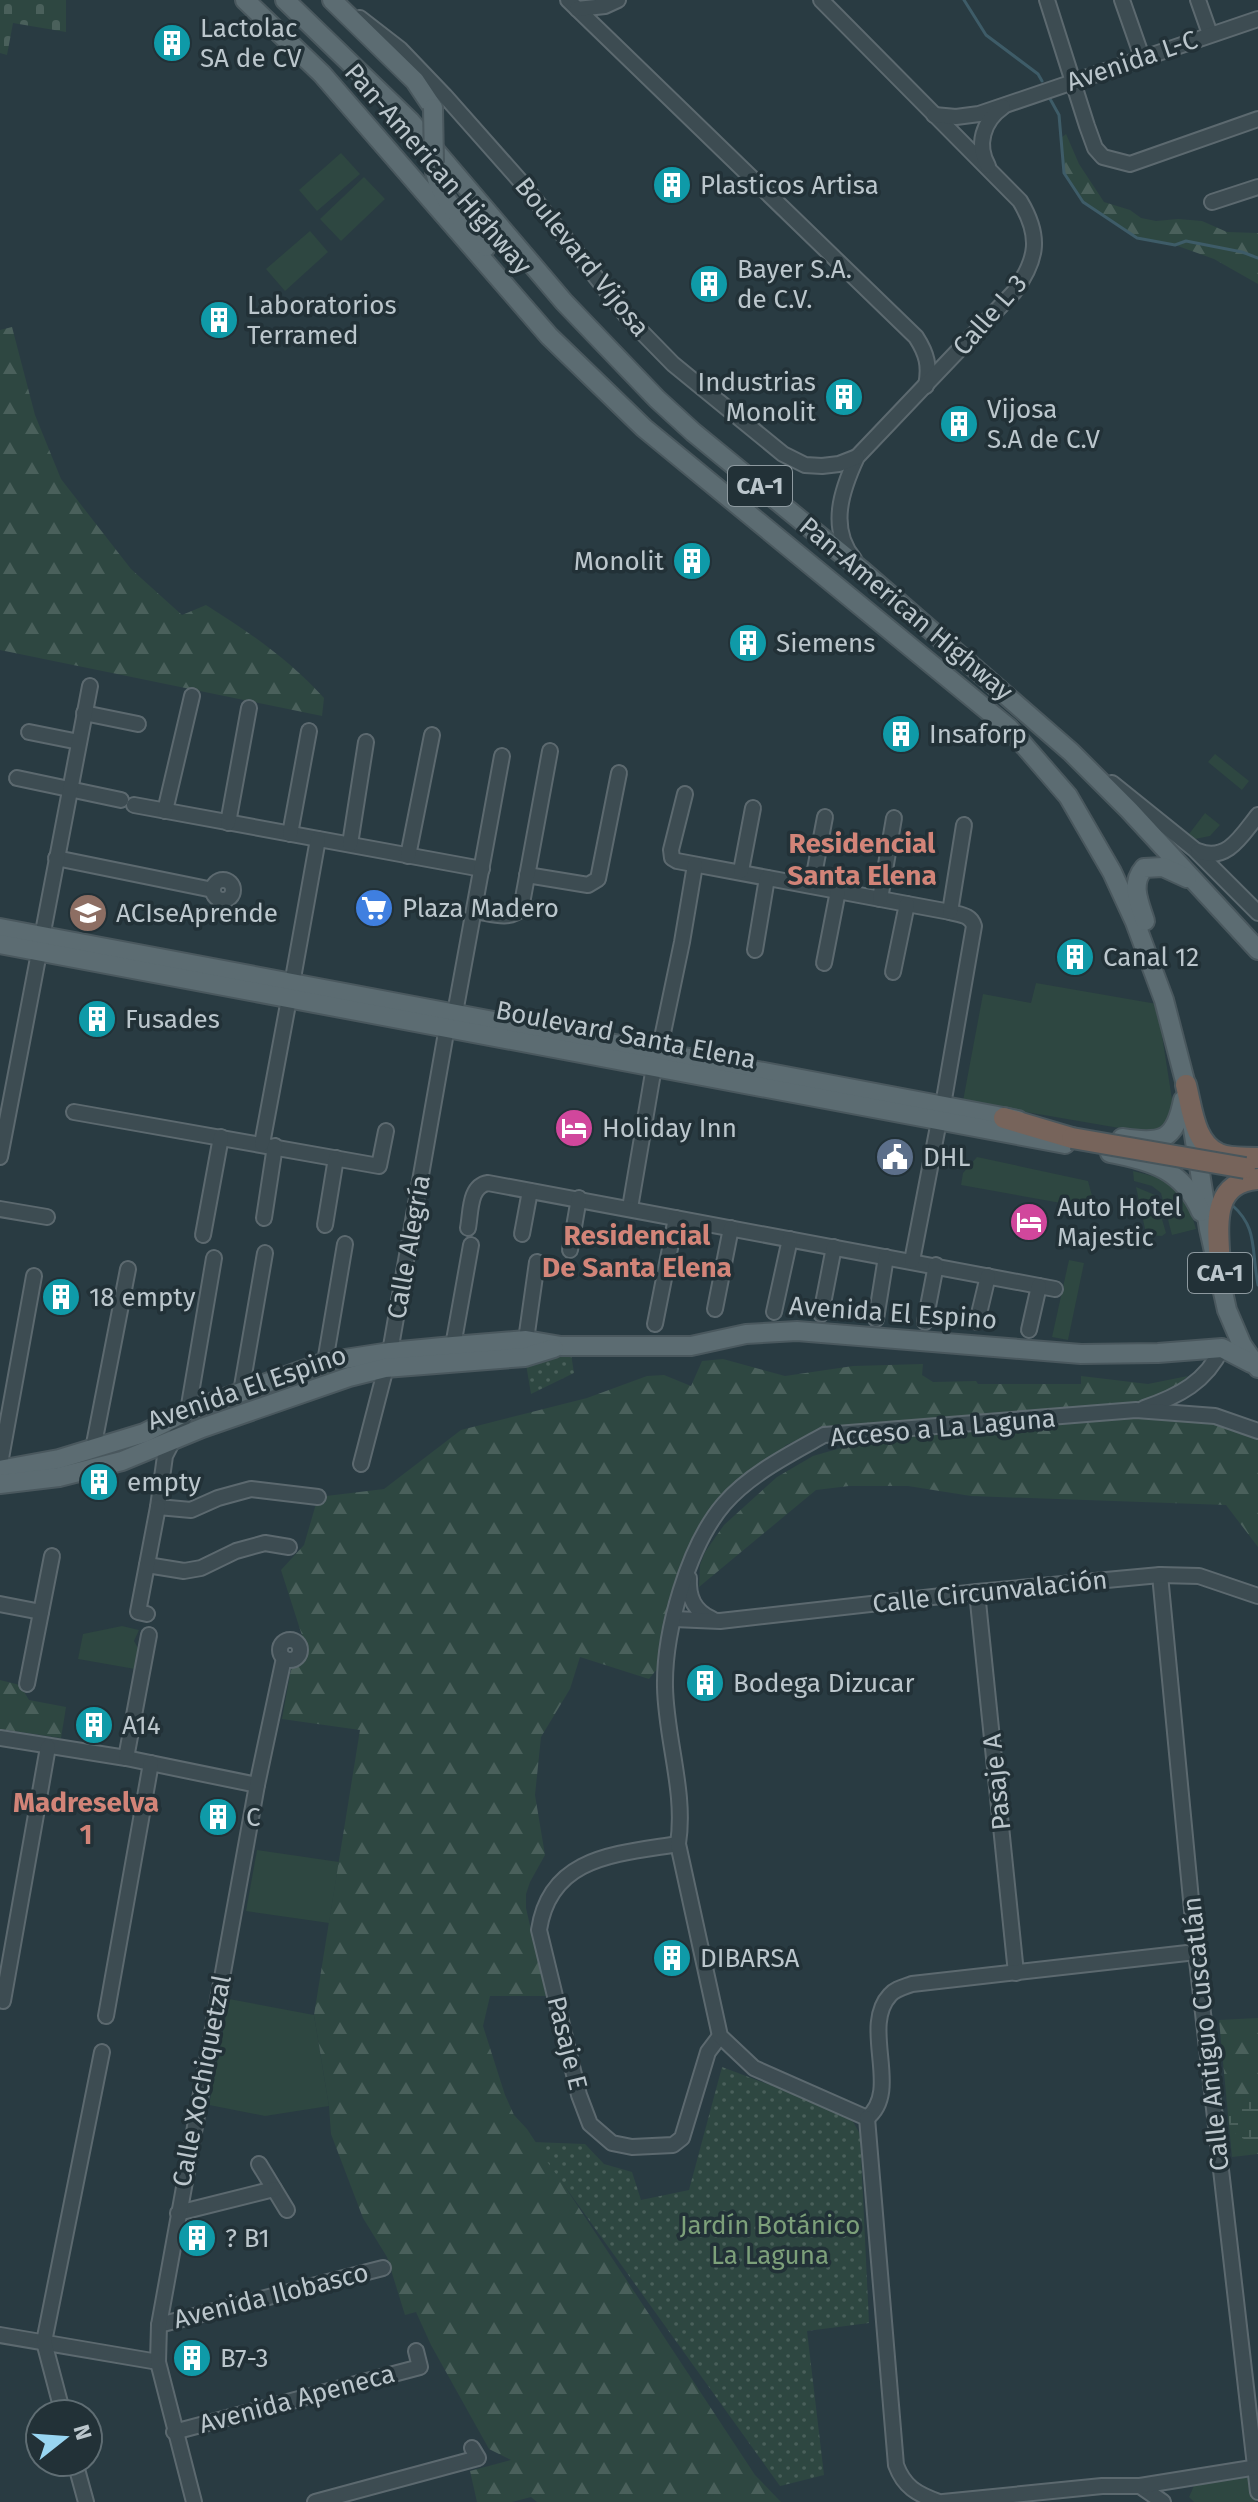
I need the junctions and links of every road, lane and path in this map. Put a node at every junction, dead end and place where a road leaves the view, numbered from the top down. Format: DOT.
graph roads {
  1 [pos="245,0"];
  2 [pos="285,0"];
  3 [pos="333,0"];
  4 [pos="618,0"];
  5 [pos="821,0"];
  6 [pos="1047,0"];
  7 [pos="1122,0"];
  8 [pos="1198,0"];
  9 [pos="573,5"];
  10 [pos="1258,19"];
  11 [pos="1210,34"];
  12 [pos="1142,57"];
  13 [pos="1072,82"];
  14 [pos="1006,105"];
  15 [pos="934,115"];
  16 [pos="1258,119"];
  17 [pos="993,173"];
  18 [pos="1258,187"];
  19 [pos="1212,202"];
  20 [pos="549,336"];
  21 [pos="926,386"];
  22 [pos="857,457"];
  23 [pos="864,572"];
  24 [pos="90,686"];
  25 [pos="192,696"];
  26 [pos="249,708"];
  27 [pos="84,713"];
  28 [pos="138,724"];
  29 [pos="309,731"];
  30 [pos="29,732"];
  31 [pos="432,735"];
  32 [pos="79,742"];
  33 [pos="366,742"];
  34 [pos="550,751"];
  35 [pos="1071,752"];
  36 [pos="502,756"];
  37 [pos="619,773"];
  38 [pos="17,778"];
  39 [pos="70,788"];
  40 [pos="685,794"];
  41 [pos="753,808"];
  42 [pos="165,811"];
  43 [pos="1258,815"];
  44 [pos="825,817"];
  45 [pos="894,818"];
  46 [pos="228,823"];
  47 [pos="964,825"];
  48 [pos="290,834"];
  49 [pos="318,839"];
  50 [pos="350,844"];
  51 [pos="1232,847"];
  52 [pos="1194,849"];
  53 [pos="408,856"];
  54 [pos="56,858"];
  55 [pos="695,865"];
  56 [pos="482,869"];
  57 [pos="741,871"];
  58 [pos="527,875"];
  59 [pos="767,878"];
  60 [pos="1196,883"];
  61 [pos="812,885"];
  62 [pos="1234,889"];
  63 [pos="213,890"];
  64 [pos="838,891"];
  65 [pos="880,899"];
  66 [pos="907,904"];
  67 [pos="475,911"];
  68 [pos="950,912"];
  69 [pos="1258,913"];
  70 [pos="0,928"];
  71 [pos="39,943"];
  72 [pos="0,944"];
  73 [pos="755,950"];
  74 [pos="1258,950"];
  75 [pos="824,963"];
  76 [pos="893,972"];
  77 [pos="1159,984"];
  78 [pos="291,992"];
  79 [pos="451,1020"];
  80 [pos="657,1060"];
  81 [pos="1186,1085"];
  82 [pos="4,1111"];
  83 [pos="74,1112"];
  84 [pos="941,1113"];
  85 [pos="1004,1118"];
  86 [pos="386,1131"];
  87 [pos="221,1137"];
  88 [pos="269,1145"];
  89 [pos="0,1157"];
  90 [pos="336,1158"];
  91 [pos="1258,1158"];
  92 [pos="1258,1169"];
  93 [pos="1258,1179"];
  94 [pos="530,1191"];
  95 [pos="579,1198"];
  96 [pos="630,1208"];
  97 [pos="0,1209"];
  98 [pos="47,1217"];
  99 [pos="264,1218"];
  100 [pos="676,1218"];
  101 [pos="325,1225"];
  102 [pos="468,1228"];
  103 [pos="731,1228"];
  104 [pos="1209,1229"];
  105 [pos="522,1234"];
  106 [pos="203,1235"];
  107 [pos="790,1239"];
  108 [pos="345,1244"];
  109 [pos="471,1245"];
  110 [pos="834,1247"];
  111 [pos="570,1250"];
  112 [pos="265,1253"];
  113 [pos="886,1257"];
  114 [pos="214,1258"];
  115 [pos="912,1261"];
  116 [pos="537,1262"];
  117 [pos="936,1265"];
  118 [pos="128,1269"];
  119 [pos="1220,1273"];
  120 [pos="34,1276"];
  121 [pos="988,1276"];
  122 [pos="1039,1286"];
  123 [pos="1055,1289"];
  124 [pos="715,1309"];
  125 [pos="1227,1310"];
  126 [pos="774,1312"];
  127 [pos="821,1314"];
  128 [pos="876,1319"];
  129 [pos="925,1322"];
  130 [pos="977,1322"];
  131 [pos="655,1324"];
  132 [pos="1029,1330"];
  133 [pos="526,1340"];
  134 [pos="453,1346"];
  135 [pos="561,1346"];
  136 [pos="1222,1348"];
  137 [pos="388,1360"];
  138 [pos="325,1362"];
  139 [pos="1257,1366"];
  140 [pos="241,1392"];
  141 [pos="1136,1410"];
  142 [pos="188,1411"];
  143 [pos="1258,1431"];
  144 [pos="171,1441"];
  145 [pos="93,1449"];
  146 [pos="361,1464"];
  147 [pos="0,1467"];
  148 [pos="0,1484"];
  149 [pos="318,1497"];
  150 [pos="158,1507"];
  151 [pos="289,1547"];
  152 [pos="52,1556"];
  153 [pos="147,1565"];
  154 [pos="690,1565"];
  155 [pos="1160,1575"];
  156 [pos="977,1592"];
  157 [pos="1258,1596"];
  158 [pos="0,1604"];
  159 [pos="41,1612"];
  160 [pos="143,1613"];
  161 [pos="674,1619"];
  162 [pos="720,1621"];
  163 [pos="149,1635"];
  164 [pos="284,1658"];
  165 [pos="27,1684"];
  166 [pos="0,1738"];
  167 [pos="48,1747"];
  168 [pos="126,1758"];
  169 [pos="151,1763"];
  170 [pos="257,1785"];
  171 [pos="678,1844"];
  172 [pos="1196,1952"];
  173 [pos="1016,1973"];
  174 [pos="3,2001"];
  175 [pos="106,2016"];
  176 [pos="720,2036"];
  177 [pos="102,2052"];
  178 [pos="867,2118"];
  179 [pos="259,2164"];
  180 [pos="274,2189"];
  181 [pos="287,2210"];
  182 [pos="178,2213"];
  183 [pos="373,2266"];
  184 [pos="159,2325"];
  185 [pos="0,2335"];
  186 [pos="44,2342"];
  187 [pos="416,2351"];
  188 [pos="158,2362"];
  189 [pos="59,2398"];
  190 [pos="174,2432"];
  191 [pos="475,2453"];
  192 [pos="1256,2467"];
  193 [pos="79,2478"];
  194 [pos="1140,2486"];
  195 [pos="1258,2492"];
  196 [pos="86,2502"];
  197 [pos="194,2502"];
  198 [pos="315,2502"];
  199 [pos="941,2502"];
  200 [pos="1163,2502"];
  1 -- 20 [label="main road, Pan-American Highway / CA-1"];
  2 -- 23 [label="main road, Pan-American Highway / CA-1"];
  3 -- 20 [label="main road, bridge"];
  3 -- 22 [label="street, Boulevard Vijosa"];
  4 -- 9 [label="street"];
  5 -- 15 [label="street, Calle L 3"];
  6 -- 13 [label="street"];
  7 -- 12 [label="street"];
  8 -- 11 [label="street"];
  9 -- 21 [label="street"];
  10 -- 11 [label="street, Avenida L-C"];
  11 -- 12 [label="street, Avenida L-C"];
  12 -- 13 [label="street, Avenida L-C"];
  13 -- 14 [label="street, Avenida L-C"];
  13 -- 16 [label="street"];
  14 -- 15 [label="street, Avenida L-C"];
  14 -- 17 [label="street"];
  15 -- 17 [label="street, Calle L 3"];
  17 -- 21 [label="street, Calle L 3"];
  18 -- 19 [label="street"];
  20 -- 77 [label="main road, Pan-American Highway / CA-1"];
  21 -- 22 [label="street, Calle L 3"];
  22 -- 23 [label="street, Calle L 3"];
  23 -- 35 [label="main road, Pan-American Highway / CA-1"];
  24 -- 27 [label="street"];
  25 -- 42 [label="street"];
  26 -- 46 [label="street"];
  27 -- 28 [label="street"];
  27 -- 32 [label="street"];
  29 -- 48 [label="street"];
  30 -- 32 [label="street"];
  31 -- 53 [label="street"];
  32 -- 39 [label="street"];
  33 -- 50 [label="street"];
  34 -- 58 [label="street"];
  35 -- 52 [label="street"];
  35 -- 60 [label="main road, Pan-American Highway / CA-1"];
  36 -- 56 [label="street, Calle Alegría"];
  37 -- 58 [label="street"];
  38 -- 39 [label="street"];
  39 -- 42 [label="street"];
  39 -- 54 [label="street"];
  40 -- 55 [label="street"];
  41 -- 57 [label="street"];
  42 -- 46 [label="street"];
  43 -- 51 [label="street"];
  44 -- 61 [label="street"];
  45 -- 65 [label="street"];
  46 -- 48 [label="street"];
  47 -- 68 [label="street"];
  48 -- 49 [label="street"];
  49 -- 50 [label="street"];
  49 -- 78 [label="street"];
  50 -- 53 [label="street"];
  51 -- 52 [label="street"];
  51 -- 62 [label="street"];
  52 -- 62 [label="street"];
  53 -- 56 [label="street"];
  54 -- 63 [label="street"];
  54 -- 71 [label="street"];
  55 -- 57 [label="street"];
  55 -- 80 [label="street"];
  56 -- 67 [label="street, Calle Alegría"];
  57 -- 59 [label="street"];
  58 -- 67 [label="street"];
  59 -- 61 [label="street"];
  59 -- 73 [label="street"];
  60 -- 74 [label="main road, Pan-American Highway / CA-1"];
  60 -- 77 [label="main road"];
  61 -- 64 [label="street"];
  62 -- 69 [label="street"];
  64 -- 65 [label="street"];
  64 -- 75 [label="street"];
  65 -- 66 [label="street"];
  66 -- 68 [label="street"];
  66 -- 76 [label="street"];
  67 -- 79 [label="street, Calle Alegría"];
  68 -- 84 [label="street"];
  70 -- 71 [label="main road, Boulevard Santa Elena"];
  71 -- 72 [label="main road, Boulevard Santa Elena"];
  71 -- 78 [label="main road, Boulevard Santa Elena"];
  71 -- 82 [label="street"];
  77 -- 81 [label="main road, Pan-American Highway / CA-1"];
  78 -- 79 [label="main road, Boulevard Santa Elena"];
  78 -- 79 [label="main road, Boulevard Santa Elena"];
  78 -- 88 [label="street"];
  79 -- 80 [label="main road, Boulevard Santa Elena"];
  79 -- 80 [label="main road, Boulevard Santa Elena"];
  79 -- 137 [label="street, Calle Alegría"];
  80 -- 84 [label="main road, Boulevard Santa Elena"];
  80 -- 84 [label="main road, Boulevard Santa Elena"];
  80 -- 96 [label="street"];
  81 -- 85 [label="main road, Boulevard Santa Elena"];
  81 -- 91 [label="highway"];
  81 -- 104 [label="main road, Pan-American Highway / CA-1"];
  82 -- 89 [label="street"];
  83 -- 87 [label="street"];
  84 -- 85 [label="main road, Boulevard Santa Elena"];
  84 -- 104 [label="main road, Boulevard Santa Elena"];
  84 -- 115 [label="street"];
  85 -- 92 [label="highway, bridge"];
  86 -- 90 [label="street"];
  87 -- 88 [label="street"];
  87 -- 106 [label="street"];
  88 -- 90 [label="street"];
  88 -- 99 [label="street"];
  90 -- 101 [label="street"];
  93 -- 119 [label="highway"];
  94 -- 95 [label="street"];
  94 -- 102 [label="street"];
  94 -- 105 [label="street"];
  95 -- 96 [label="street"];
  95 -- 111 [label="street"];
  96 -- 100 [label="street"];
  97 -- 98 [label="street"];
  100 -- 103 [label="street"];
  100 -- 131 [label="street"];
  103 -- 107 [label="street"];
  103 -- 124 [label="street"];
  104 -- 119 [label="main road, Pan-American Highway / CA-1"];
  107 -- 110 [label="street"];
  107 -- 126 [label="street"];
  108 -- 138 [label="street"];
  109 -- 134 [label="street"];
  110 -- 113 [label="street"];
  110 -- 127 [label="street"];
  112 -- 140 [label="street"];
  113 -- 115 [label="street"];
  113 -- 128 [label="street"];
  114 -- 142 [label="street"];
  115 -- 117 [label="street"];
  116 -- 133 [label="street"];
  117 -- 121 [label="street"];
  117 -- 129 [label="street"];
  118 -- 145 [label="street"];
  119 -- 125 [label="main road, Pan-American Highway / CA-1"];
  120 -- 147 [label="street"];
  121 -- 122 [label="street"];
  121 -- 130 [label="street"];
  122 -- 123 [label="street"];
  122 -- 132 [label="street"];
  125 -- 136 [label="main road"];
  125 -- 139 [label="main road, Pan-American Highway / CA-1"];
  133 -- 134 [label="main road, Avenida El Espino"];
  133 -- 135 [label="main road, Avenida El Espino"];
  134 -- 137 [label="main road, Avenida El Espino"];
  135 -- 136 [label="main road, Avenida El Espino"];
  135 -- 137 [label="main road, Avenida El Espino"];
  136 -- 139 [label="main road"];
  136 -- 141 [label="street"];
  137 -- 138 [label="main road, Avenida El Espino"];
  137 -- 144 [label="main road, Avenida El Espino"];
  137 -- 146 [label="street, Calle Alegría"];
  138 -- 140 [label="main road, Avenida El Espino"];
  140 -- 142 [label="main road, Avenida El Espino"];
  141 -- 143 [label="street, Acceso a La Laguna"];
  141 -- 154 [label="street, Acceso a La Laguna"];
  142 -- 144 [label="street"];
  142 -- 145 [label="main road, Avenida El Espino"];
  144 -- 148 [label="main road, Avenida El Espino"];
  144 -- 150 [label="street"];
  145 -- 147 [label="main road, Avenida El Espino"];
  149 -- 150 [label="street"];
  150 -- 153 [label="street"];
  151 -- 153 [label="street"];
  152 -- 159 [label="street"];
  153 -- 160 [label="street"];
  154 -- 161 [label="street, Acceso a La Laguna"];
  154 -- 162 [label="street"];
  155 -- 156 [label="street, Calle Circunvalación"];
  155 -- 157 [label="street, Calle Circunvalación"];
  155 -- 172 [label="street, Calle Antiguo Cuscatlán"];
  156 -- 162 [label="street, Calle Circunvalación"];
  156 -- 173 [label="street, Pasaje A"];
  158 -- 159 [label="street"];
  159 -- 165 [label="street"];
  161 -- 162 [label="street, Calle Circunvalación"];
  161 -- 171 [label="street"];
  163 -- 168 [label="street"];
  164 -- 170 [label="street, Calle Xochiquetzal"];
  166 -- 167 [label="street"];
  167 -- 168 [label="street"];
  167 -- 174 [label="street"];
  168 -- 169 [label="street"];
  169 -- 170 [label="street"];
  169 -- 175 [label="street"];
  170 -- 182 [label="street, Calle Xochiquetzal"];
  171 -- 176 [label="street"];
  171 -- 176 [label="street, Pasaje E"];
  172 -- 173 [label="street"];
  172 -- 192 [label="street, Calle Antiguo Cuscatlán"];
  173 -- 178 [label="street"];
  176 -- 178 [label="street"];
  177 -- 186 [label="street"];
  178 -- 199 [label="street"];
  179 -- 180 [label="street"];
  180 -- 181 [label="street"];
  180 -- 182 [label="street"];
  182 -- 184 [label="street, Calle Xochiquetzal"];
  183 -- 184 [label="street, Avenida Ilobasco"];
  184 -- 188 [label="street, Calle Xochiquetzal"];
  185 -- 186 [label="street"];
  186 -- 188 [label="street"];
  186 -- 189 [label="street"];
  187 -- 190 [label="street, Avenida Apeneca"];
  188 -- 190 [label="street, Calle Xochiquetzal"];
  190 -- 197 [label="street, Calle Xochiquetzal"];
  191 -- 198 [label="street"];
  192 -- 194 [label="street"];
  192 -- 195 [label="street, Calle Antiguo Cuscatlán"];
  193 -- 196 [label="street"];
  194 -- 199 [label="street"];
  194 -- 200 [label="street"];
}
